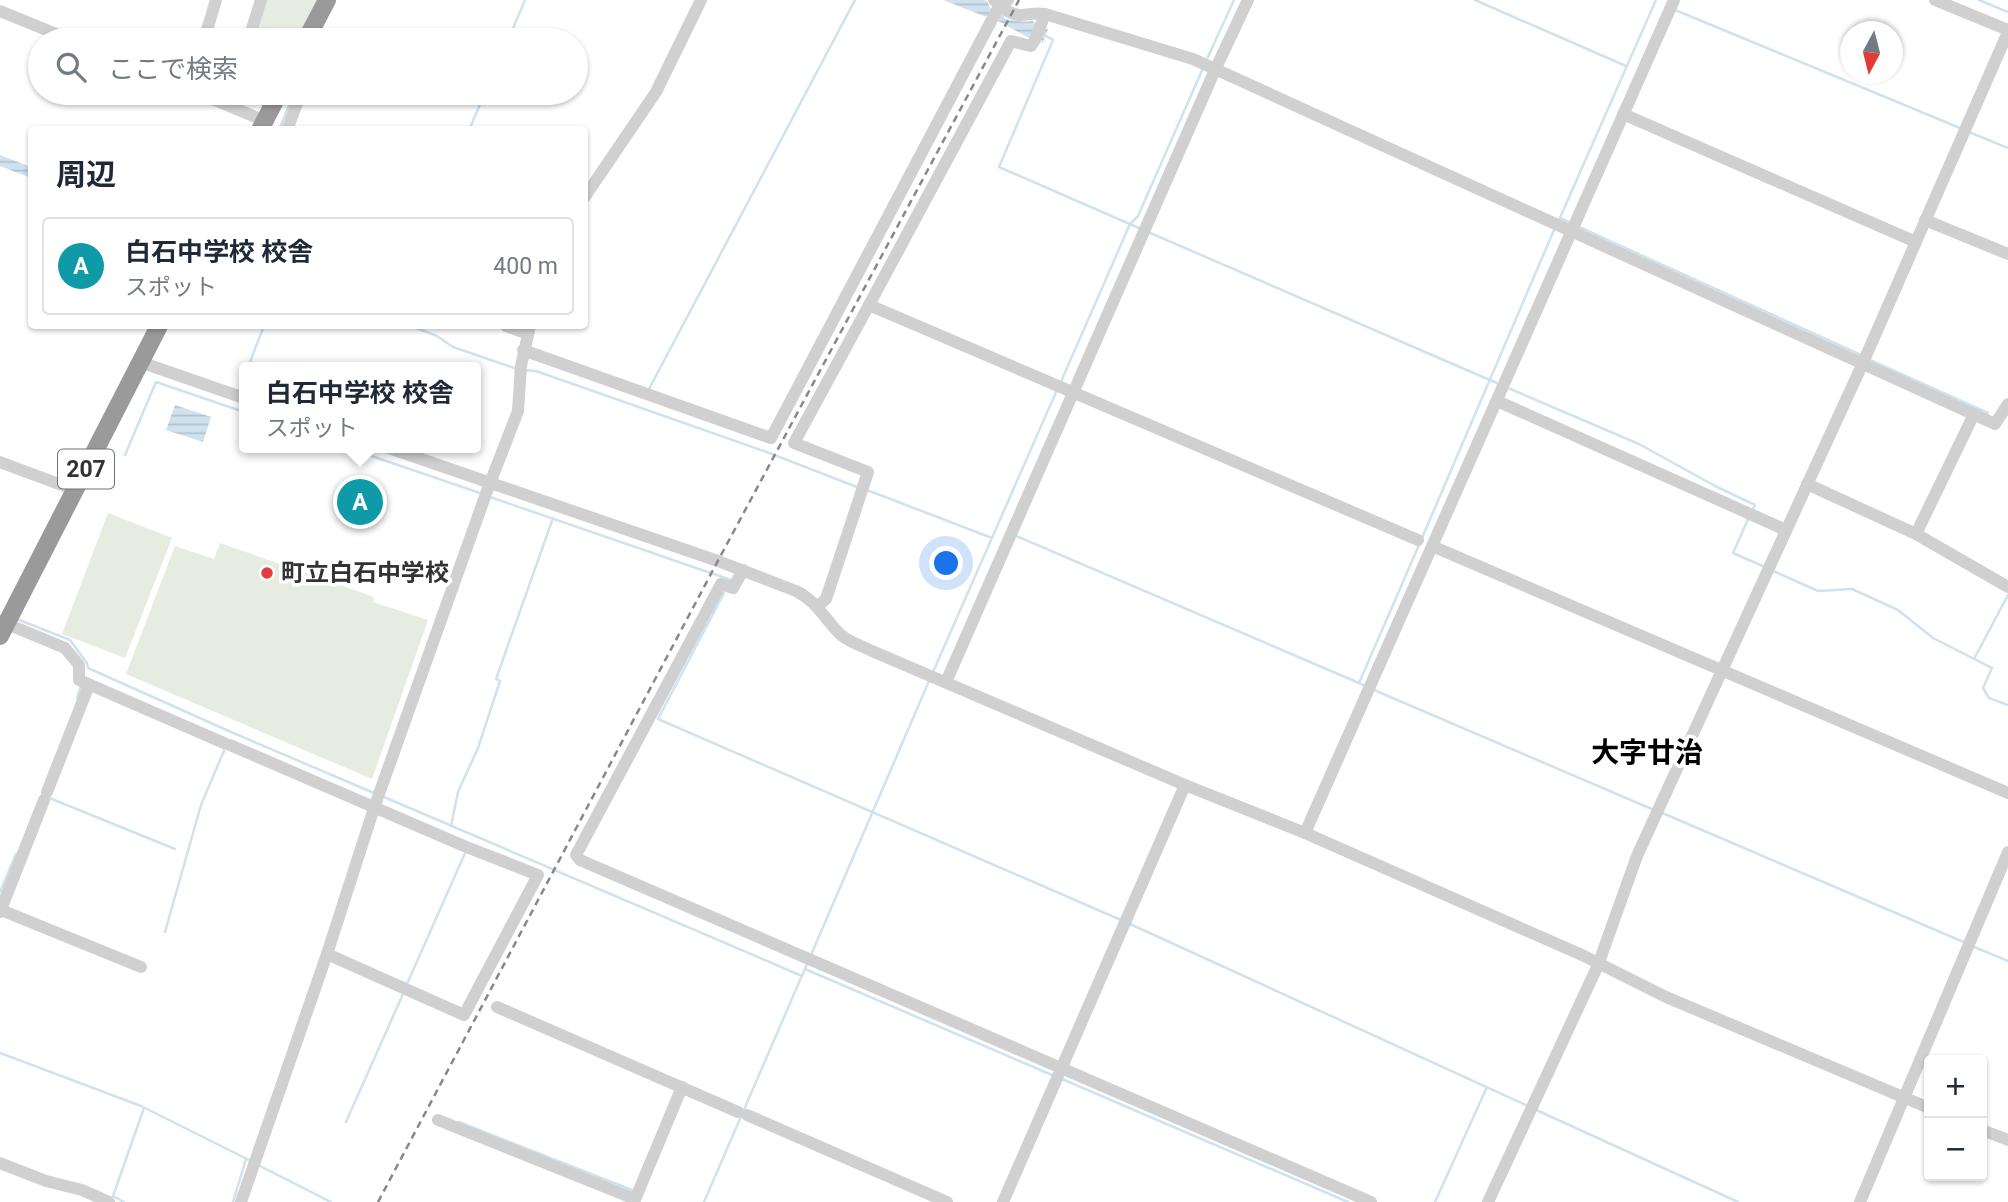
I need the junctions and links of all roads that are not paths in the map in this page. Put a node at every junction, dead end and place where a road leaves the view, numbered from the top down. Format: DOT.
graph roads {
  1 [pos="216,0"];
  2 [pos="261,0"];
  3 [pos="327,0"];
  4 [pos="701,0"];
  5 [pos="1248,0"];
  6 [pos="1935,0"];
  7 [pos="1671,5"];
  8 [pos="1032,6"];
  9 [pos="998,7"];
  10 [pos="0,11"];
  11 [pos="1043,18"];
  12 [pos="42,28"];
  13 [pos="208,28"];
  14 [pos="252,28"];
  15 [pos="312,28"];
  16 [pos="2008,31"];
  17 [pos="1208,66"];
  18 [pos="222,105"];
  19 [pos="273,105"];
  20 [pos="296,105"];
  21 [pos="1623,114"];
  22 [pos="263,125"];
  23 [pos="289,126"];
  24 [pos="588,192"];
  25 [pos="1925,220"];
  26 [pos="1567,226"];
  27 [pos="1916,242"];
  28 [pos="2008,254"];
  29 [pos="869,305"];
  30 [pos="157,329"];
  31 [pos="529,330"];
  32 [pos="523,350"];
  33 [pos="1864,360"];
  34 [pos="140,362"];
  35 [pos="1063,389"];
  36 [pos="1501,391"];
  37 [pos="239,396"];
  38 [pos="2008,404"];
  39 [pos="1973,414"];
  40 [pos="1995,424"];
  41 [pos="2008,430"];
  42 [pos="400,453"];
  43 [pos="0,462"];
  44 [pos="1807,484"];
  45 [pos="75,490"];
  46 [pos="487,491"];
  47 [pos="1786,530"];
  48 [pos="1916,534"];
  49 [pos="1418,540"];
  50 [pos="1432,546"];
  51 [pos="743,570"];
  52 [pos="2008,587"];
  53 [pos="818,606"];
  54 [pos="5,623"];
  55 [pos="1723,671"];
  56 [pos="937,679"];
  57 [pos="85,683"];
  58 [pos="1185,785"];
  59 [pos="2008,793"];
  60 [pos="377,799"];
  61 [pos="1305,833"];
  62 [pos="2008,852"];
  63 [pos="0,911"];
  64 [pos="327,954"];
  65 [pos="1598,965"];
  66 [pos="141,967"];
  67 [pos="497,1007"];
  68 [pos="1059,1075"];
  69 [pos="682,1087"];
  70 [pos="1903,1097"];
  71 [pos="1924,1106"];
  72 [pos="438,1120"];
  73 [pos="1987,1132"];
  74 [pos="2008,1140"];
  75 [pos="0,1163"];
  76 [pos="632,1199"];
  77 [pos="109,1202"];
  78 [pos="242,1202"];
  79 [pos="947,1202"];
  80 [pos="1003,1202"];
  81 [pos="1371,1202"];
  82 [pos="1488,1202"];
  83 [pos="1860,1202"];
  1 -- 13 [label="street"];
  2 -- 14 [label="street"];
  3 -- 15 [label="highway"];
  4 -- 24 [label="street"];
  5 -- 17 [label="street"];
  6 -- 16 [label="street"];
  7 -- 21 [label="street"];
  8 -- 9 [label="street"];
  8 -- 11 [label="street"];
  9 -- 32 [label="street"];
  10 -- 12 [label="street"];
  11 -- 17 [label="street"];
  11 -- 29 [label="street"];
  16 -- 25 [label="street"];
  17 -- 26 [label="street"];
  17 -- 35 [label="street"];
  18 -- 22 [label="street"];
  19 -- 22 [label="highway"];
  20 -- 23 [label="street"];
  21 -- 26 [label="street"];
  21 -- 27 [label="street"];
  25 -- 27 [label="street"];
  25 -- 28 [label="street"];
  26 -- 33 [label="street"];
  26 -- 36 [label="street"];
  27 -- 33 [label="street"];
  29 -- 35 [label="street"];
  29 -- 53 [label="street"];
  30 -- 34 [label="highway, 207"];
  31 -- 32 [label="street"];
  32 -- 46 [label="street"];
  33 -- 39 [label="street"];
  33 -- 44 [label="street"];
  34 -- 37 [label="street"];
  34 -- 45 [label="highway, 207"];
  35 -- 49 [label="street"];
  35 -- 56 [label="street"];
  36 -- 47 [label="street"];
  36 -- 50 [label="street"];
  38 -- 40 [label="street"];
  39 -- 40 [label="street"];
  39 -- 48 [label="street"];
  40 -- 41 [label="street"];
  42 -- 46 [label="street"];
  43 -- 45 [label="street"];
  44 -- 47 [label="street"];
  44 -- 48 [label="street"];
  45 -- 54 [label="highway, 207"];
  46 -- 51 [label="street"];
  46 -- 60 [label="street"];
  47 -- 55 [label="street"];
  48 -- 52 [label="street"];
  50 -- 55 [label="street"];
  50 -- 61 [label="street"];
  51 -- 53 [label="street"];
  51 -- 68 [label="street"];
  53 -- 56 [label="street"];
  54 -- 57 [label="street"];
  55 -- 59 [label="street"];
  55 -- 65 [label="street"];
  56 -- 58 [label="street"];
  57 -- 60 [label="street"];
  57 -- 63 [label="street"];
  58 -- 61 [label="street"];
  58 -- 68 [label="street"];
  60 -- 64 [label="street"];
  60 -- 64 [label="street"];
  61 -- 65 [label="street"];
  62 -- 70 [label="street"];
  63 -- 66 [label="street"];
  64 -- 78 [label="street"];
  65 -- 70 [label="street"];
  65 -- 82 [label="street"];
  67 -- 69 [label="street"];
  68 -- 80 [label="street"];
  68 -- 81 [label="street"];
  69 -- 76 [label="street"];
  69 -- 79 [label="street"];
  70 -- 71 [label="street"];
  70 -- 83 [label="street"];
  72 -- 76 [label="street"];
  73 -- 74 [label="street"];
  75 -- 77 [label="street"];
}
